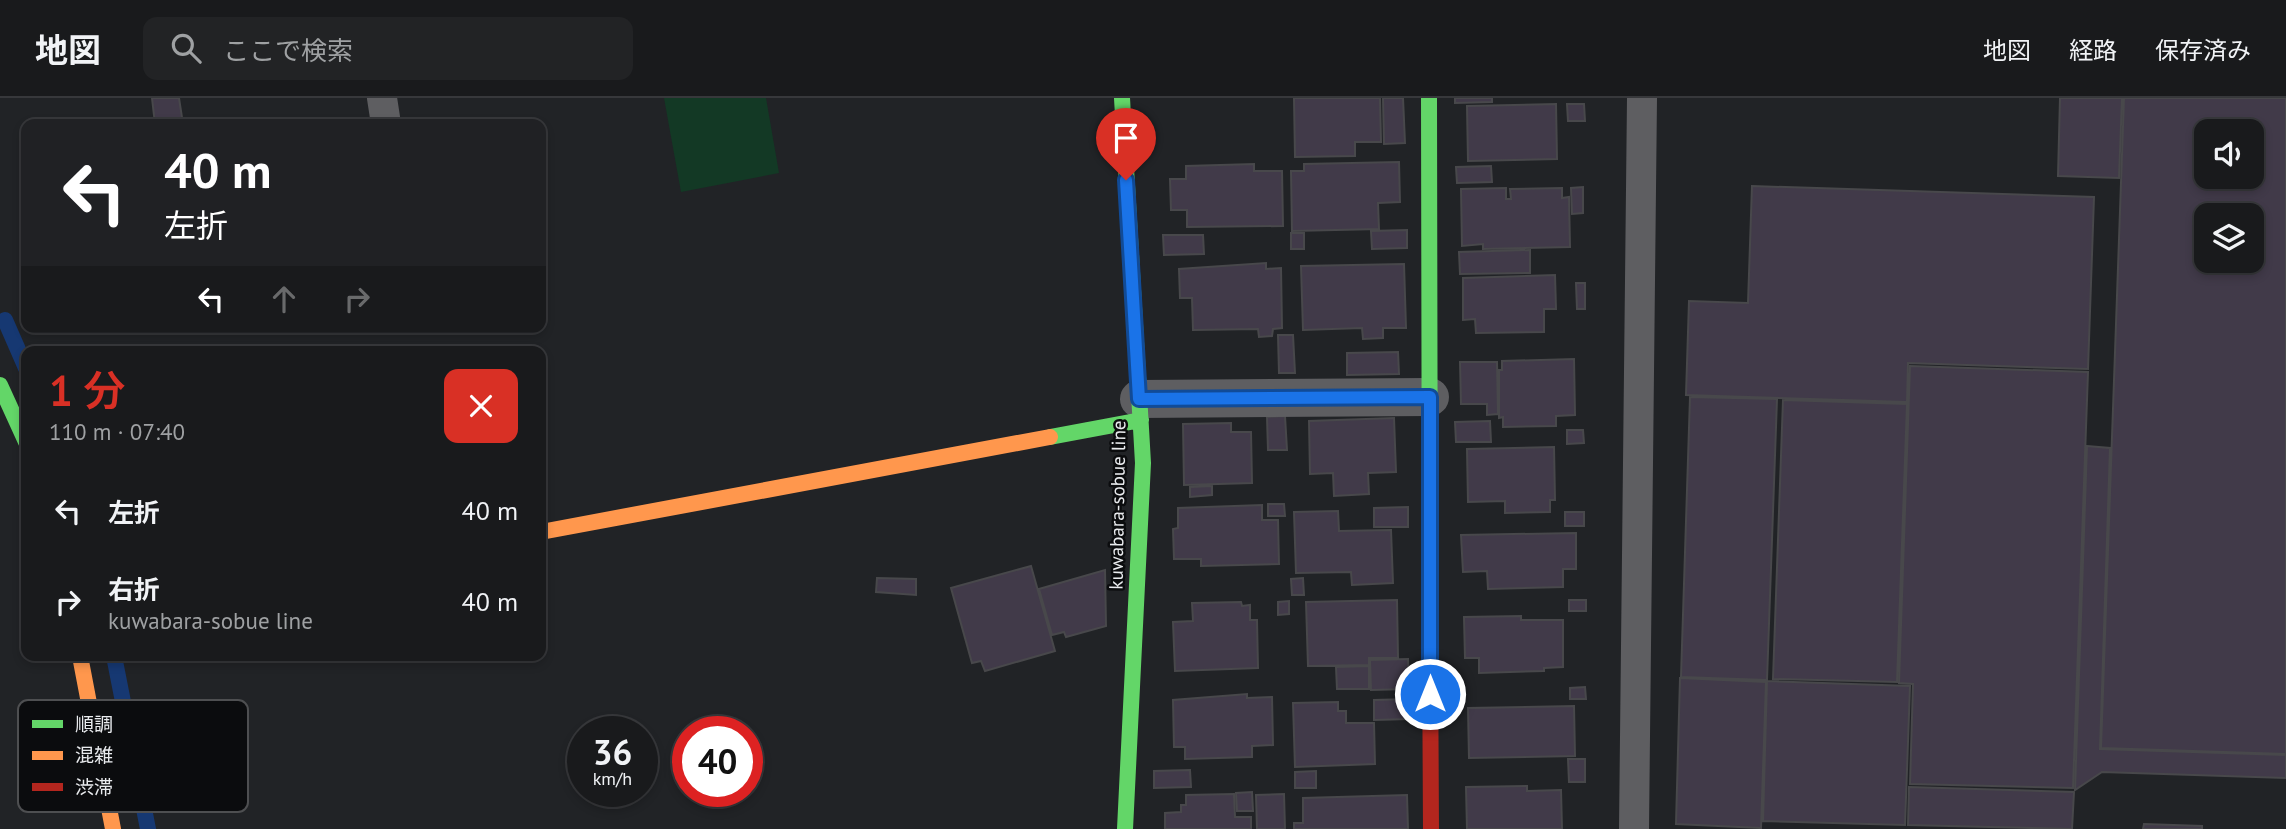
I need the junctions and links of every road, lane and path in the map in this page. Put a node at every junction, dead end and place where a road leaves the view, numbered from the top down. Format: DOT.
graph roads {
  1 [pos="382,98"];
  2 [pos="1122,98"];
  3 [pos="1429,98"];
  4 [pos="1642,98"];
  5 [pos="385,119"];
  6 [pos="0,384"];
  7 [pos="1430,397"];
  8 [pos="1140,410"];
  9 [pos="21,431"];
  10 [pos="546,531"];
  11 [pos="81,661"];
  12 [pos="88,700"];
  13 [pos="1125,829"];
  14 [pos="1431,829"];
  15 [pos="1634,829"];
  1 -- 5 [label="lane"];
  2 -- 8 [label="street, kuwabara-sobue line"];
  3 -- 7 [label="street"];
  4 -- 15 [label="lane"];
  6 -- 9 [label="street"];
  7 -- 8 [label="street"];
  7 -- 14 [label="street"];
  8 -- 10 [label="street"];
  8 -- 13 [label="street, kuwabara-sobue line"];
  11 -- 12 [label="street"];
}
